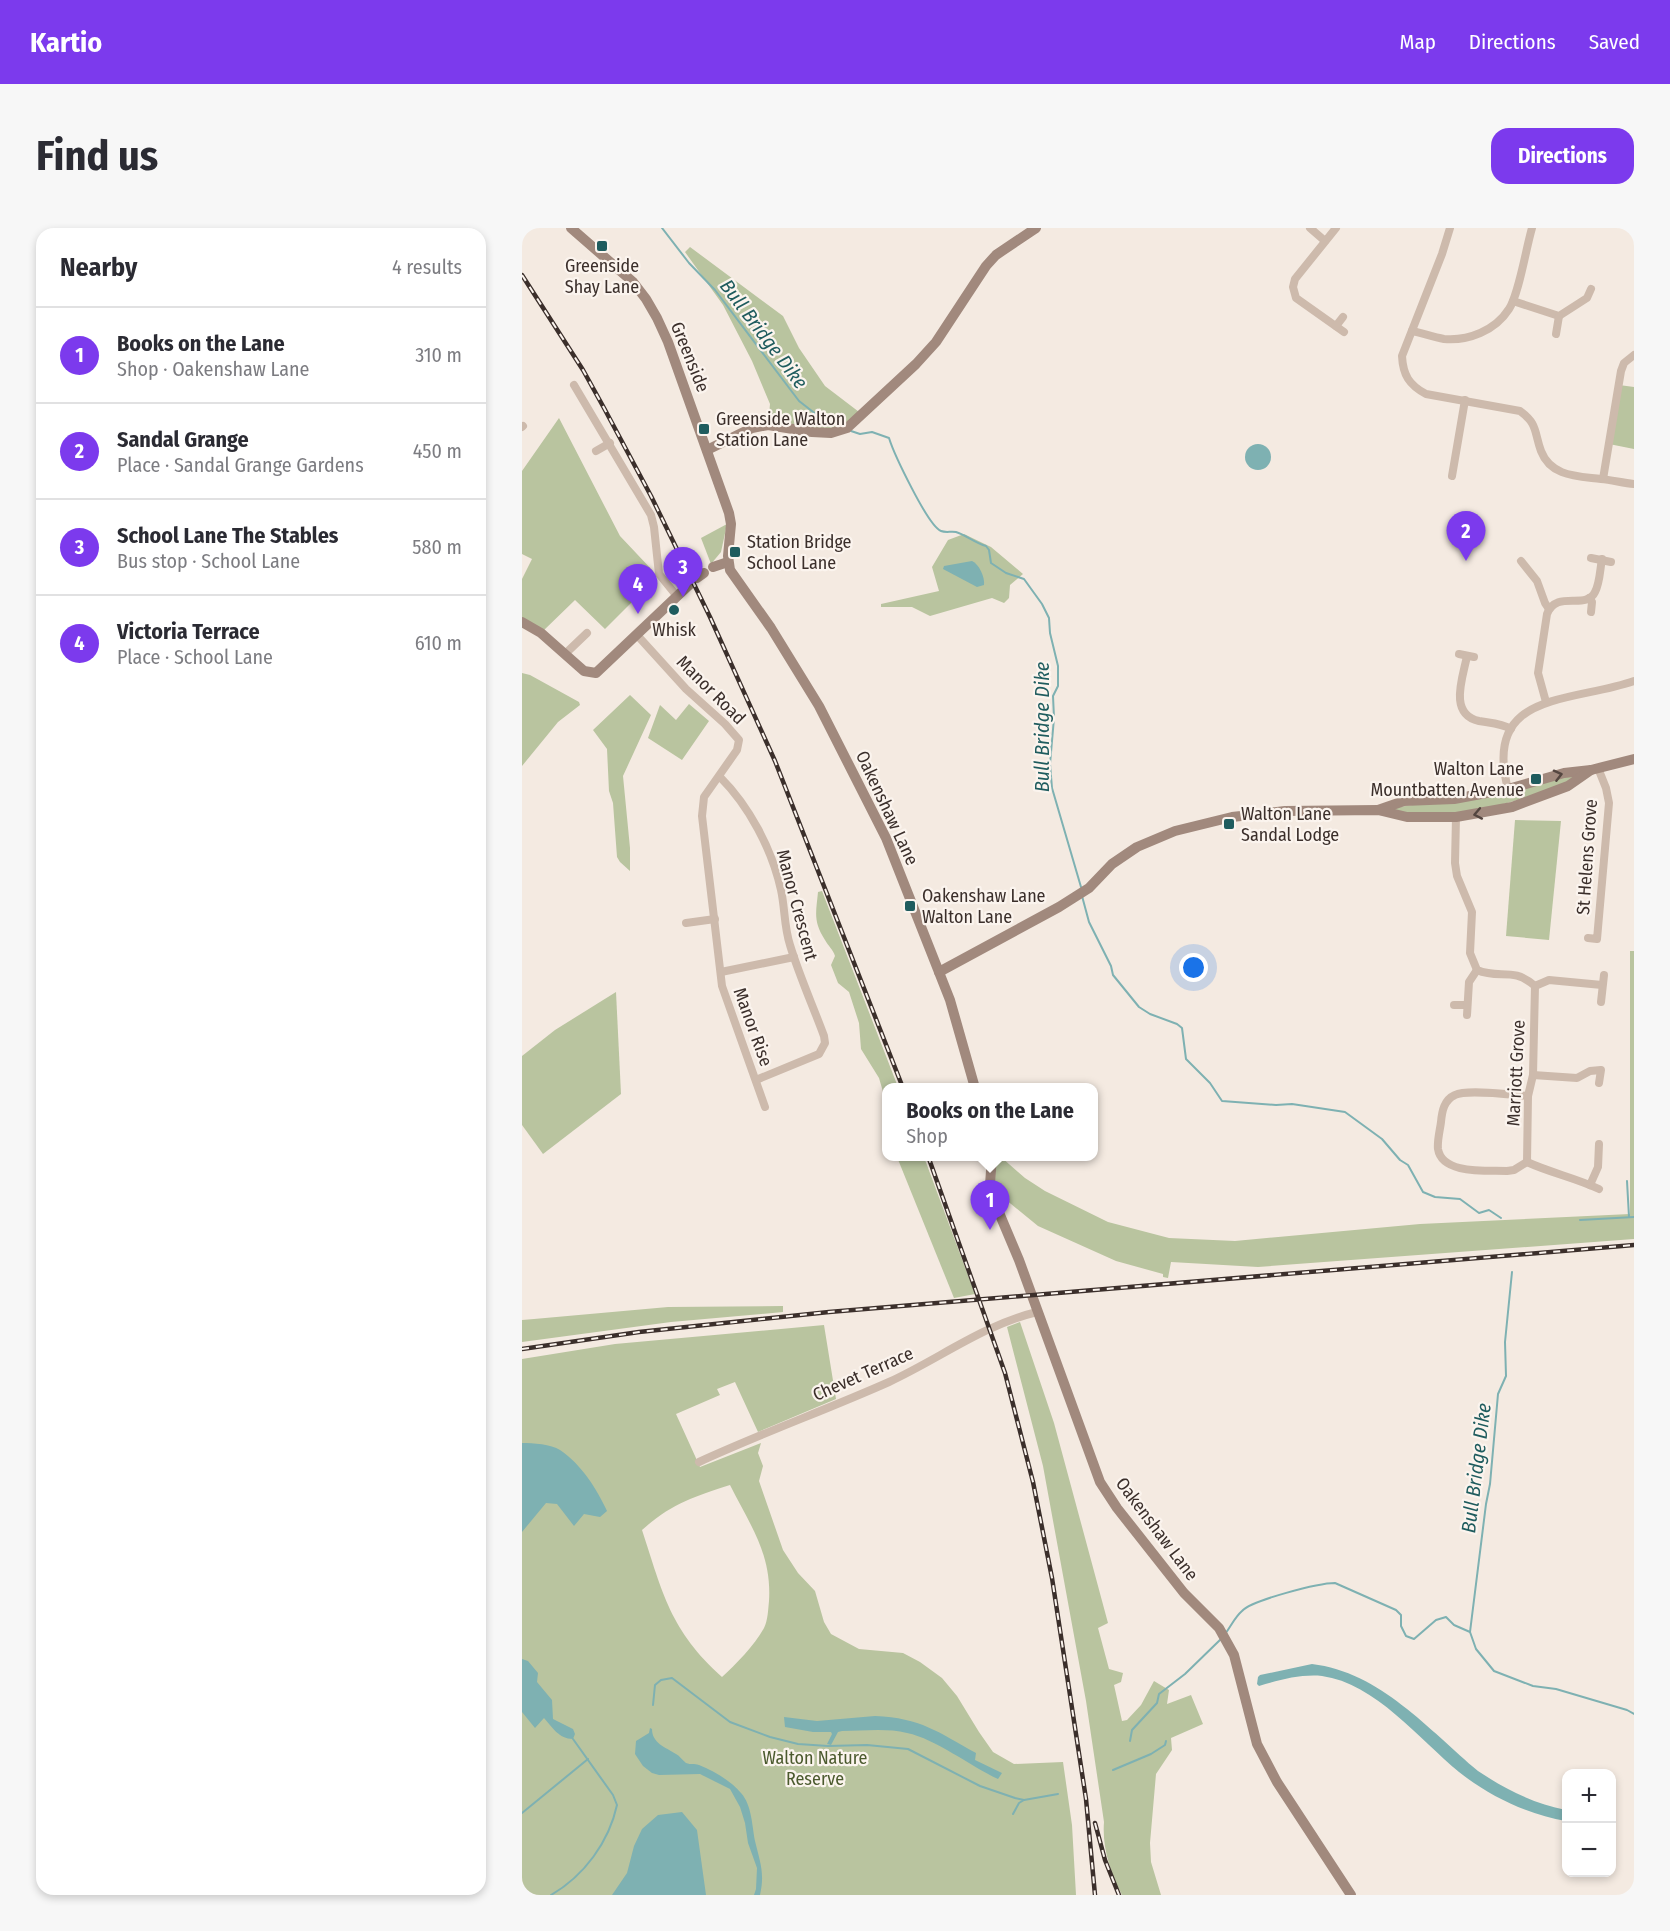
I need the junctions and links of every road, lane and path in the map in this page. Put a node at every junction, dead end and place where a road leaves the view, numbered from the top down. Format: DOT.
graph roads {
  1 [pos="571,228"];
  2 [pos="1036,228"];
  3 [pos="1310,228"];
  4 [pos="1336,228"];
  5 [pos="1450,228"];
  6 [pos="1532,228"];
  7 [pos="1325,241"];
  8 [pos="1591,289"];
  9 [pos="1513,301"];
  10 [pos="1559,316"];
  11 [pos="1343,317"];
  12 [pos="1336,326"];
  13 [pos="1412,331"];
  14 [pos="1344,332"];
  15 [pos="1556,334"];
  16 [pos="1634,355"];
  17 [pos="574,384"];
  18 [pos="1465,400"];
  19 [pos="610,443"];
  20 [pos="707,450"];
  21 [pos="596,451"];
  22 [pos="1450,470"];
  23 [pos="1603,479"];
  24 [pos="1634,484"];
  25 [pos="1591,558"];
  26 [pos="1602,560"];
  27 [pos="1521,561"];
  28 [pos="728,562"];
  29 [pos="1611,562"];
  30 [pos="676,595"];
  31 [pos="1589,598"];
  32 [pos="1549,609"];
  33 [pos="1591,612"];
  34 [pos="522,622"];
  35 [pos="583,634"];
  36 [pos="637,635"];
  37 [pos="565,654"];
  38 [pos="1467,656"];
  39 [pos="1634,681"];
  40 [pos="1546,702"];
  41 [pos="1511,729"];
  42 [pos="739,740"];
  43 [pos="1634,759"];
  44 [pos="1595,769"];
  45 [pos="720,777"];
  46 [pos="1508,789"];
  47 [pos="1454,799"];
  48 [pos="1512,807"];
  49 [pos="1378,810"];
  50 [pos="1456,817"];
  51 [pos="715,920"];
  52 [pos="686,923"];
  53 [pos="1588,938"];
  54 [pos="794,957"];
  55 [pos="1477,970"];
  56 [pos="721,972"];
  57 [pos="939,972"];
  58 [pos="1604,975"];
  59 [pos="1602,985"];
  60 [pos="1535,986"];
  61 [pos="1601,1002"];
  62 [pos="1454,1005"];
  63 [pos="1467,1005"];
  64 [pos="1467,1015"];
  65 [pos="1533,1075"];
  66 [pos="756,1080"];
  67 [pos="974,1083"];
  68 [pos="1599,1083"];
  69 [pos="1528,1096"];
  70 [pos="765,1107"];
  71 [pos="1599,1144"];
  72 [pos="992,1161"];
  73 [pos="1527,1162"];
  74 [pos="1590,1185"];
  75 [pos="1599,1189"];
  76 [pos="1036,1308"];
  77 [pos="699,1462"];
  78 [pos="1351,1895"];
  1 -- 20 [label="street, Greenside"];
  2 -- 20 [label="street"];
  3 -- 7 [label="street"];
  4 -- 7 [label="street"];
  5 -- 13 [label="street"];
  6 -- 9 [label="street"];
  7 -- 12 [label="street"];
  8 -- 10 [label="street"];
  9 -- 10 [label="street"];
  9 -- 13 [label="street"];
  10 -- 15 [label="street"];
  11 -- 12 [label="street"];
  12 -- 14 [label="street"];
  13 -- 18 [label="street"];
  16 -- 23 [label="street"];
  17 -- 19 [label="street"];
  18 -- 22 [label="street"];
  18 -- 23 [label="street"];
  19 -- 21 [label="street"];
  19 -- 30 [label="street"];
  20 -- 28 [label="street, Greenside"];
  23 -- 24 [label="street"];
  25 -- 26 [label="street"];
  26 -- 29 [label="street"];
  26 -- 31 [label="street"];
  27 -- 32 [label="street"];
  28 -- 30 [label="street"];
  28 -- 57 [label="street, Oakenshaw Lane"];
  30 -- 36 [label="street"];
  31 -- 32 [label="street"];
  31 -- 33 [label="street"];
  32 -- 40 [label="street"];
  34 -- 37 [label="street"];
  35 -- 37 [label="street"];
  36 -- 37 [label="street"];
  36 -- 42 [label="street, Manor Road"];
  38 -- 41 [label="street"];
  39 -- 40 [label="street"];
  40 -- 41 [label="street"];
  41 -- 46 [label="street"];
  42 -- 45 [label="street, Manor Rise"];
  43 -- 44 [label="street"];
  46 -- 44 [label="street, one-way"];
  44 -- 48 [label="street"];
  44 -- 53 [label="street, St Helens Grove"];
  45 -- 51 [label="street, Manor Rise"];
  45 -- 54 [label="street, Manor Crescent"];
  46 -- 47 [label="street"];
  46 -- 48 [label="street"];
  47 -- 49 [label="street"];
  47 -- 50 [label="street"];
  48 -- 50 [label="street, one-way"];
  49 -- 50 [label="street"];
  49 -- 57 [label="street"];
  50 -- 55 [label="street"];
  51 -- 52 [label="street"];
  51 -- 56 [label="street, Manor Rise"];
  54 -- 56 [label="street"];
  54 -- 66 [label="street, Manor Crescent"];
  55 -- 60 [label="street"];
  55 -- 63 [label="street"];
  56 -- 66 [label="street, Manor Rise"];
  57 -- 67 [label="street, Oakenshaw Lane"];
  58 -- 59 [label="street"];
  59 -- 60 [label="street"];
  59 -- 61 [label="street"];
  60 -- 65 [label="street, Marriott Grove"];
  62 -- 63 [label="street"];
  63 -- 64 [label="street"];
  65 -- 68 [label="street"];
  65 -- 69 [label="street, Marriott Grove"];
  66 -- 70 [label="street, Manor Rise"];
  69 -- 73 [label="street, Marriott Grove"];
  69 -- 73 [label="street"];
  71 -- 74 [label="street"];
  72 -- 76 [label="street, Oakenshaw Lane"];
  73 -- 74 [label="street"];
  74 -- 75 [label="street"];
  76 -- 77 [label="street, Chevet Terrace"];
  76 -- 78 [label="street, Oakenshaw Lane"];
}
